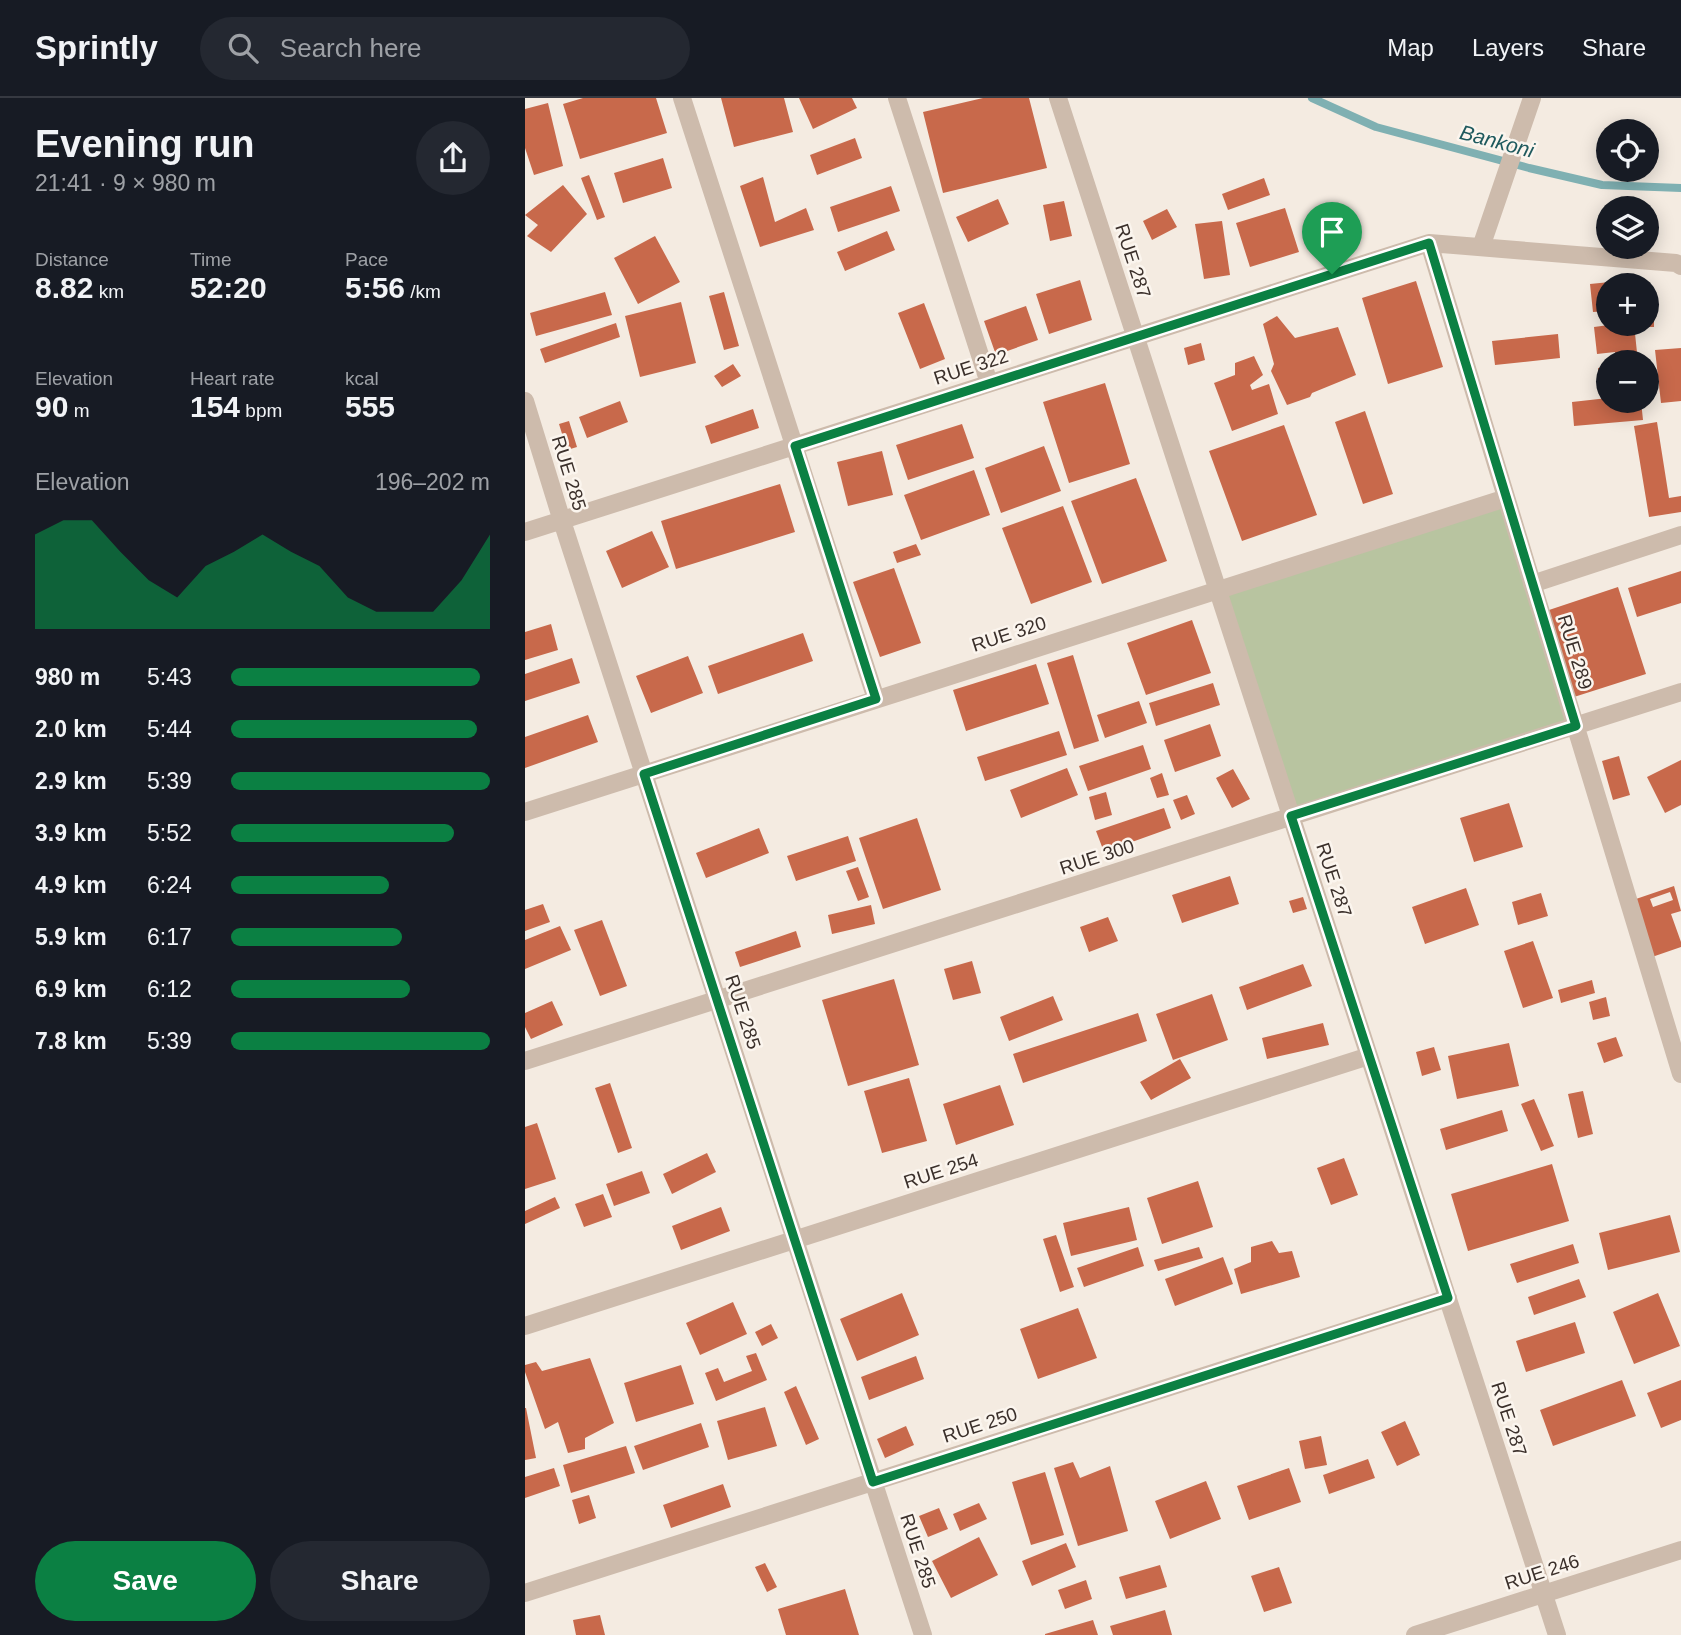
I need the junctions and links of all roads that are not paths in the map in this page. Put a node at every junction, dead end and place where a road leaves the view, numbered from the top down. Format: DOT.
graph roads {
  1 [pos="682,98"];
  2 [pos="897,98"];
  3 [pos="1059,98"];
  4 [pos="1532,98"];
  5 [pos="1429,243"];
  6 [pos="1481,247"];
  7 [pos="1681,266"];
  8 [pos="1136,337"];
  9 [pos="989,383"];
  10 [pos="525,401"];
  11 [pos="795,446"];
  12 [pos="1506,498"];
  13 [pos="562,521"];
  14 [pos="525,532"];
  15 [pos="1681,535"];
  16 [pos="1532,584"];
  17 [pos="1218,590"];
  18 [pos="1681,692"];
  19 [pos="876,699"];
  20 [pos="1576,726"];
  21 [pos="644,774"];
  22 [pos="525,812"];
  23 [pos="1291,816"];
  24 [pos="717,1000"];
  25 [pos="1369,1056"];
  26 [pos="525,1061"];
  27 [pos="1681,1074"];
  28 [pos="795,1240"];
  29 [pos="1448,1298"];
  30 [pos="525,1326"];
  31 [pos="873,1482"];
  32 [pos="1681,1550"];
  33 [pos="525,1593"];
  34 [pos="1543,1594"];
  35 [pos="923,1635"];
  36 [pos="1415,1635"];
  37 [pos="1557,1635"];
  1 -- 11 [label="street"];
  2 -- 9 [label="street"];
  3 -- 8 [label="street, RUE 287"];
  4 -- 6 [label="street"];
  5 -- 6 [label="street"];
  5 -- 8 [label="street, RUE 322"];
  5 -- 12 [label="street, RUE 289"];
  6 -- 7 [label="street"];
  8 -- 9 [label="street, RUE 322"];
  8 -- 17 [label="street, RUE 287"];
  9 -- 11 [label="street, RUE 322"];
  10 -- 13 [label="street, RUE 285"];
  11 -- 13 [label="street, RUE 322"];
  11 -- 19 [label="street"];
  12 -- 16 [label="street, RUE 289"];
  12 -- 17 [label="street, RUE 320"];
  13 -- 14 [label="street, RUE 322"];
  13 -- 21 [label="street, RUE 285"];
  15 -- 16 [label="street"];
  16 -- 20 [label="street, RUE 289"];
  17 -- 19 [label="street, RUE 320"];
  17 -- 23 [label="street, RUE 287"];
  18 -- 20 [label="street, RUE 300"];
  19 -- 21 [label="street, RUE 320"];
  20 -- 23 [label="street, RUE 300"];
  20 -- 27 [label="street, RUE 289"];
  21 -- 22 [label="street, RUE 320"];
  21 -- 24 [label="street, RUE 285"];
  23 -- 24 [label="street, RUE 300"];
  23 -- 25 [label="street, RUE 287"];
  24 -- 26 [label="street, RUE 300"];
  24 -- 28 [label="street, RUE 285"];
  25 -- 28 [label="street, RUE 254"];
  25 -- 29 [label="street, RUE 287"];
  28 -- 30 [label="street, RUE 254"];
  28 -- 31 [label="street, RUE 285"];
  29 -- 31 [label="street, RUE 250"];
  29 -- 34 [label="street, RUE 287"];
  31 -- 33 [label="street, RUE 250"];
  31 -- 35 [label="street, RUE 285"];
  32 -- 34 [label="street, RUE 246"];
  34 -- 36 [label="street, RUE 246"];
  34 -- 37 [label="street, RUE 287"];
}
